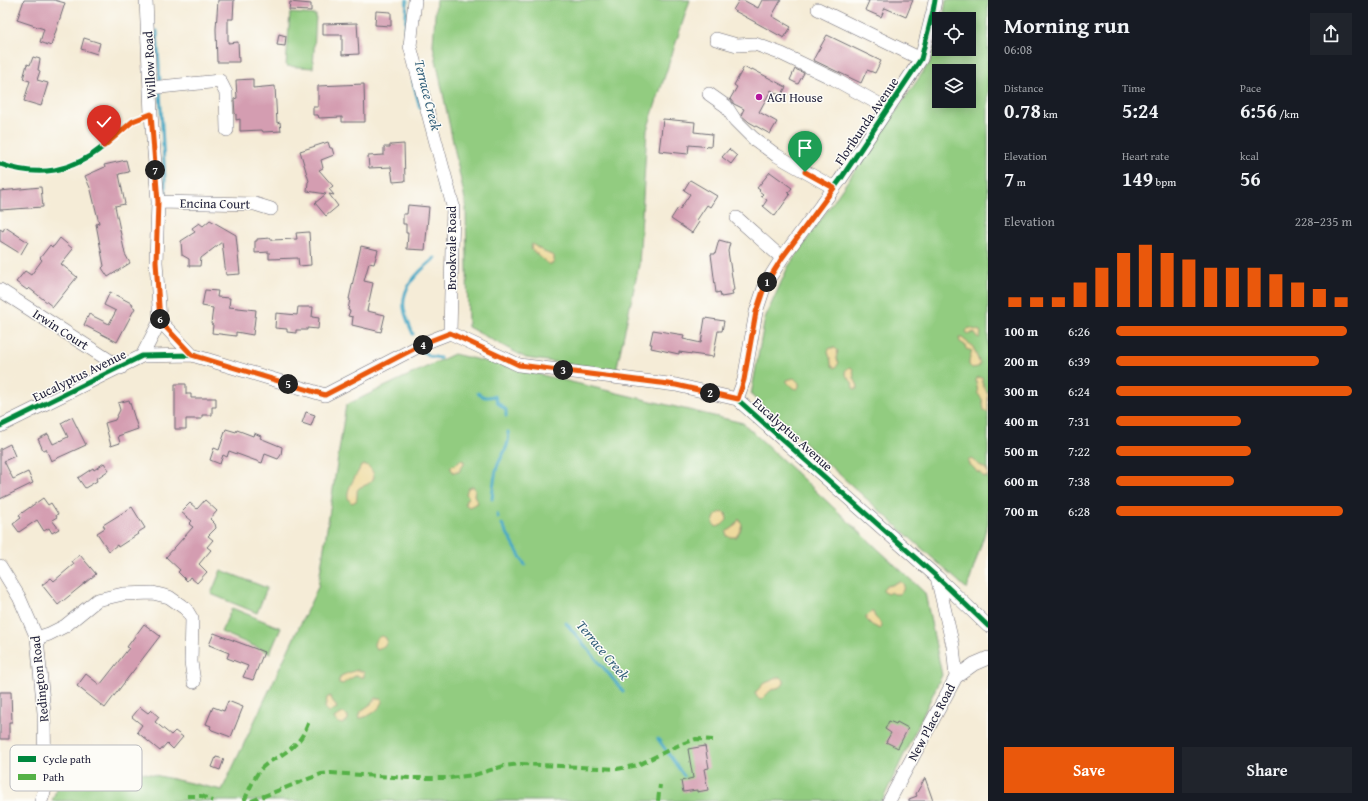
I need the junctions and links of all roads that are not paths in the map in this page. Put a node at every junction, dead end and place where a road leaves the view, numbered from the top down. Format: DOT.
graph roads {
  1 [pos="146,0"];
  2 [pos="416,0"];
  3 [pos="935,0"];
  4 [pos="818,9"];
  5 [pos="716,39"];
  6 [pos="921,59"];
  7 [pos="156,87"];
  8 [pos="709,94"];
  9 [pos="888,109"];
  10 [pos="227,130"];
  11 [pos="834,188"];
  12 [pos="158,202"];
  13 [pos="271,209"];
  14 [pos="737,218"];
  15 [pos="782,258"];
  16 [pos="0,290"];
  17 [pos="160,321"];
  18 [pos="450,333"];
  19 [pos="192,355"];
  20 [pos="142,356"];
  21 [pos="121,368"];
  22 [pos="738,399"];
  23 [pos="0,426"];
  24 [pos="0,566"];
  25 [pos="937,577"];
  26 [pos="988,626"];
  27 [pos="37,638"];
  28 [pos="988,658"];
  29 [pos="956,677"];
  30 [pos="194,682"];
  31 [pos="44,745"];
  32 [pos="44,791"];
  33 [pos="41,801"];
  34 [pos="889,801"];
  1 -- 7 [label="street, Willow Road"];
  2 -- 18 [label="street, Brookvale Road"];
  3 -- 6 [label="street, Floribunda Avenue"];
  4 -- 6 [label="street"];
  5 -- 9 [label="street"];
  6 -- 9 [label="street, Floribunda Avenue"];
  7 -- 10 [label="street"];
  7 -- 12 [label="street, Willow Road"];
  8 -- 11 [label="street"];
  9 -- 11 [label="street, Floribunda Avenue"];
  11 -- 15 [label="street, Floribunda Avenue"];
  12 -- 13 [label="street, Encina Court"];
  12 -- 17 [label="street, Willow Road"];
  14 -- 15 [label="street"];
  15 -- 22 [label="street, Floribunda Avenue"];
  16 -- 21 [label="street, Irwin Court"];
  17 -- 19 [label="street"];
  17 -- 20 [label="street"];
  18 -- 19 [label="street, Eucalyptus Avenue"];
  18 -- 22 [label="street, Eucalyptus Avenue"];
  19 -- 20 [label="street, Eucalyptus Avenue"];
  20 -- 21 [label="street, Eucalyptus Avenue"];
  21 -- 23 [label="street, Eucalyptus Avenue"];
  22 -- 25 [label="street, Eucalyptus Avenue"];
  24 -- 27 [label="street, Redington Road"];
  25 -- 26 [label="street, Eucalyptus Avenue"];
  25 -- 29 [label="street"];
  27 -- 30 [label="street"];
  27 -- 31 [label="street, Redington Road"];
  28 -- 29 [label="street, New Place Road"];
  29 -- 34 [label="street, New Place Road"];
  32 -- 33 [label="street, Redington Road"];
}
